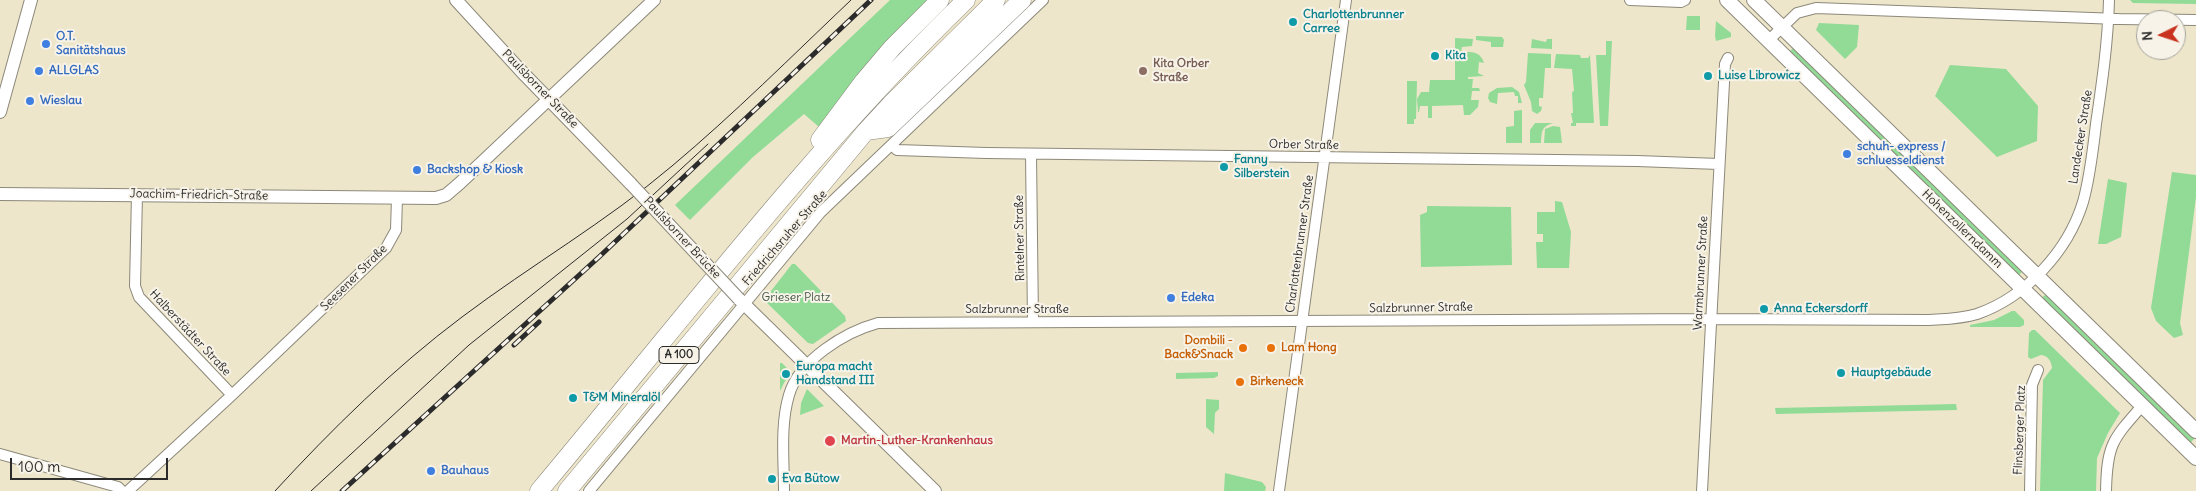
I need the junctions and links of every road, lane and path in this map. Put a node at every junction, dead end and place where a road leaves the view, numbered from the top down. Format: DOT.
graph roads {
  1 [pos="31,0"];
  2 [pos="456,0"];
  3 [pos="654,0"];
  4 [pos="940,0"];
  5 [pos="966,0"];
  6 [pos="996,0"];
  7 [pos="1022,0"];
  8 [pos="1043,0"];
  9 [pos="1346,0"];
  10 [pos="1630,0"];
  11 [pos="1685,0"];
  12 [pos="1727,0"];
  13 [pos="1754,0"];
  14 [pos="2109,0"];
  15 [pos="2109,18"];
  16 [pos="2196,20"];
  17 [pos="1782,27"];
  18 [pos="1769,40"];
  19 [pos="1728,58"];
  20 [pos="550,99"];
  21 [pos="0,112"];
  22 [pos="866,131"];
  23 [pos="892,145"];
  24 [pos="1031,154"];
  25 [pos="1325,158"];
  26 [pos="815,160"];
  27 [pos="1719,164"];
  28 [pos="625,177"];
  29 [pos="0,194"];
  30 [pos="137,194"];
  31 [pos="397,198"];
  32 [pos="2037,275"];
  33 [pos="2022,288"];
  34 [pos="742,301"];
  35 [pos="1711,318"];
  36 [pos="1033,322"];
  37 [pos="1302,322"];
  38 [pos="808,365"];
  39 [pos="2038,370"];
  40 [pos="232,396"];
  41 [pos="2142,406"];
  42 [pos="2194,427"];
  43 [pos="0,454"];
  44 [pos="2196,458"];
  45 [pos="122,491"];
  46 [pos="128,491"];
  47 [pos="540,491"];
  48 [pos="567,491"];
  49 [pos="589,491"];
  50 [pos="784,491"];
  51 [pos="934,491"];
  52 [pos="1279,491"];
  53 [pos="1702,491"];
  54 [pos="2030,491"];
  55 [pos="2106,491"];
  1 -- 21 [label="street"];
  2 -- 20 [label="street, Paulsborner Straße"];
  3 -- 20 [label="street"];
  4 -- 26 [label="highway"];
  5 -- 26 [label="highway, A 100"];
  6 -- 22 [label="highway, A 100"];
  7 -- 22 [label="highway"];
  8 -- 23 [label="street, Friedrichsruher Straße"];
  9 -- 25 [label="street, Charlottenbrunner Straße"];
  10 -- 11 [label="street"];
  12 -- 18 [label="main road, Hohenzollerndamm"];
  13 -- 17 [label="main road, Hohenzollerndamm"];
  14 -- 15 [label="street, Landecker Straße"];
  15 -- 16 [label="street"];
  15 -- 17 [label="street"];
  15 -- 32 [label="street, Landecker Straße"];
  17 -- 18 [label="street"];
  17 -- 32 [label="main road, Hohenzollerndamm"];
  18 -- 33 [label="main road, Hohenzollerndamm"];
  19 -- 27 [label="street, Warmbrunner Straße"];
  20 -- 28 [label="street, Paulsborner Straße"];
  20 -- 31 [label="street"];
  22 -- 48 [label="highway, A 100"];
  23 -- 24 [label="street, Orber Straße"];
  23 -- 34 [label="street, Friedrichsruher Straße"];
  24 -- 25 [label="street, Orber Straße"];
  24 -- 36 [label="street, Rintelner Straße"];
  25 -- 27 [label="street, Orber Straße"];
  25 -- 37 [label="street, Charlottenbrunner Straße"];
  26 -- 47 [label="highway, A 100"];
  27 -- 35 [label="street, Warmbrunner Straße"];
  28 -- 34 [label="street, Paulsborner Brücke, bridge"];
  29 -- 30 [label="street, Joachim-Friedrich-Straße"];
  30 -- 31 [label="street, Joachim-Friedrich-Straße"];
  30 -- 40 [label="street, Halberstädter Straße"];
  31 -- 40 [label="street, Seesener Straße"];
  32 -- 33 [label="street, Salzbrunner Straße"];
  32 -- 42 [label="main road, Hohenzollerndamm"];
  33 -- 35 [label="street, Salzbrunner Straße"];
  33 -- 41 [label="main road, Hohenzollerndamm"];
  34 -- 38 [label="street"];
  34 -- 49 [label="street, Friedrichsruher Straße"];
  35 -- 37 [label="street, Salzbrunner Straße"];
  35 -- 53 [label="street, Warmbrunner Straße"];
  36 -- 37 [label="street, Salzbrunner Straße"];
  36 -- 38 [label="street, Salzbrunner Straße"];
  37 -- 52 [label="street, Charlottenbrunner Straße"];
  38 -- 50 [label="street, Salzbrunner Straße"];
  38 -- 51 [label="street"];
  39 -- 54 [label="street, Flinsberger Platz"];
  40 -- 46 [label="street, Seesener Straße"];
  41 -- 44 [label="main road, Hohenzollerndamm"];
  41 -- 55 [label="street"];
  43 -- 45 [label="street"];
}
